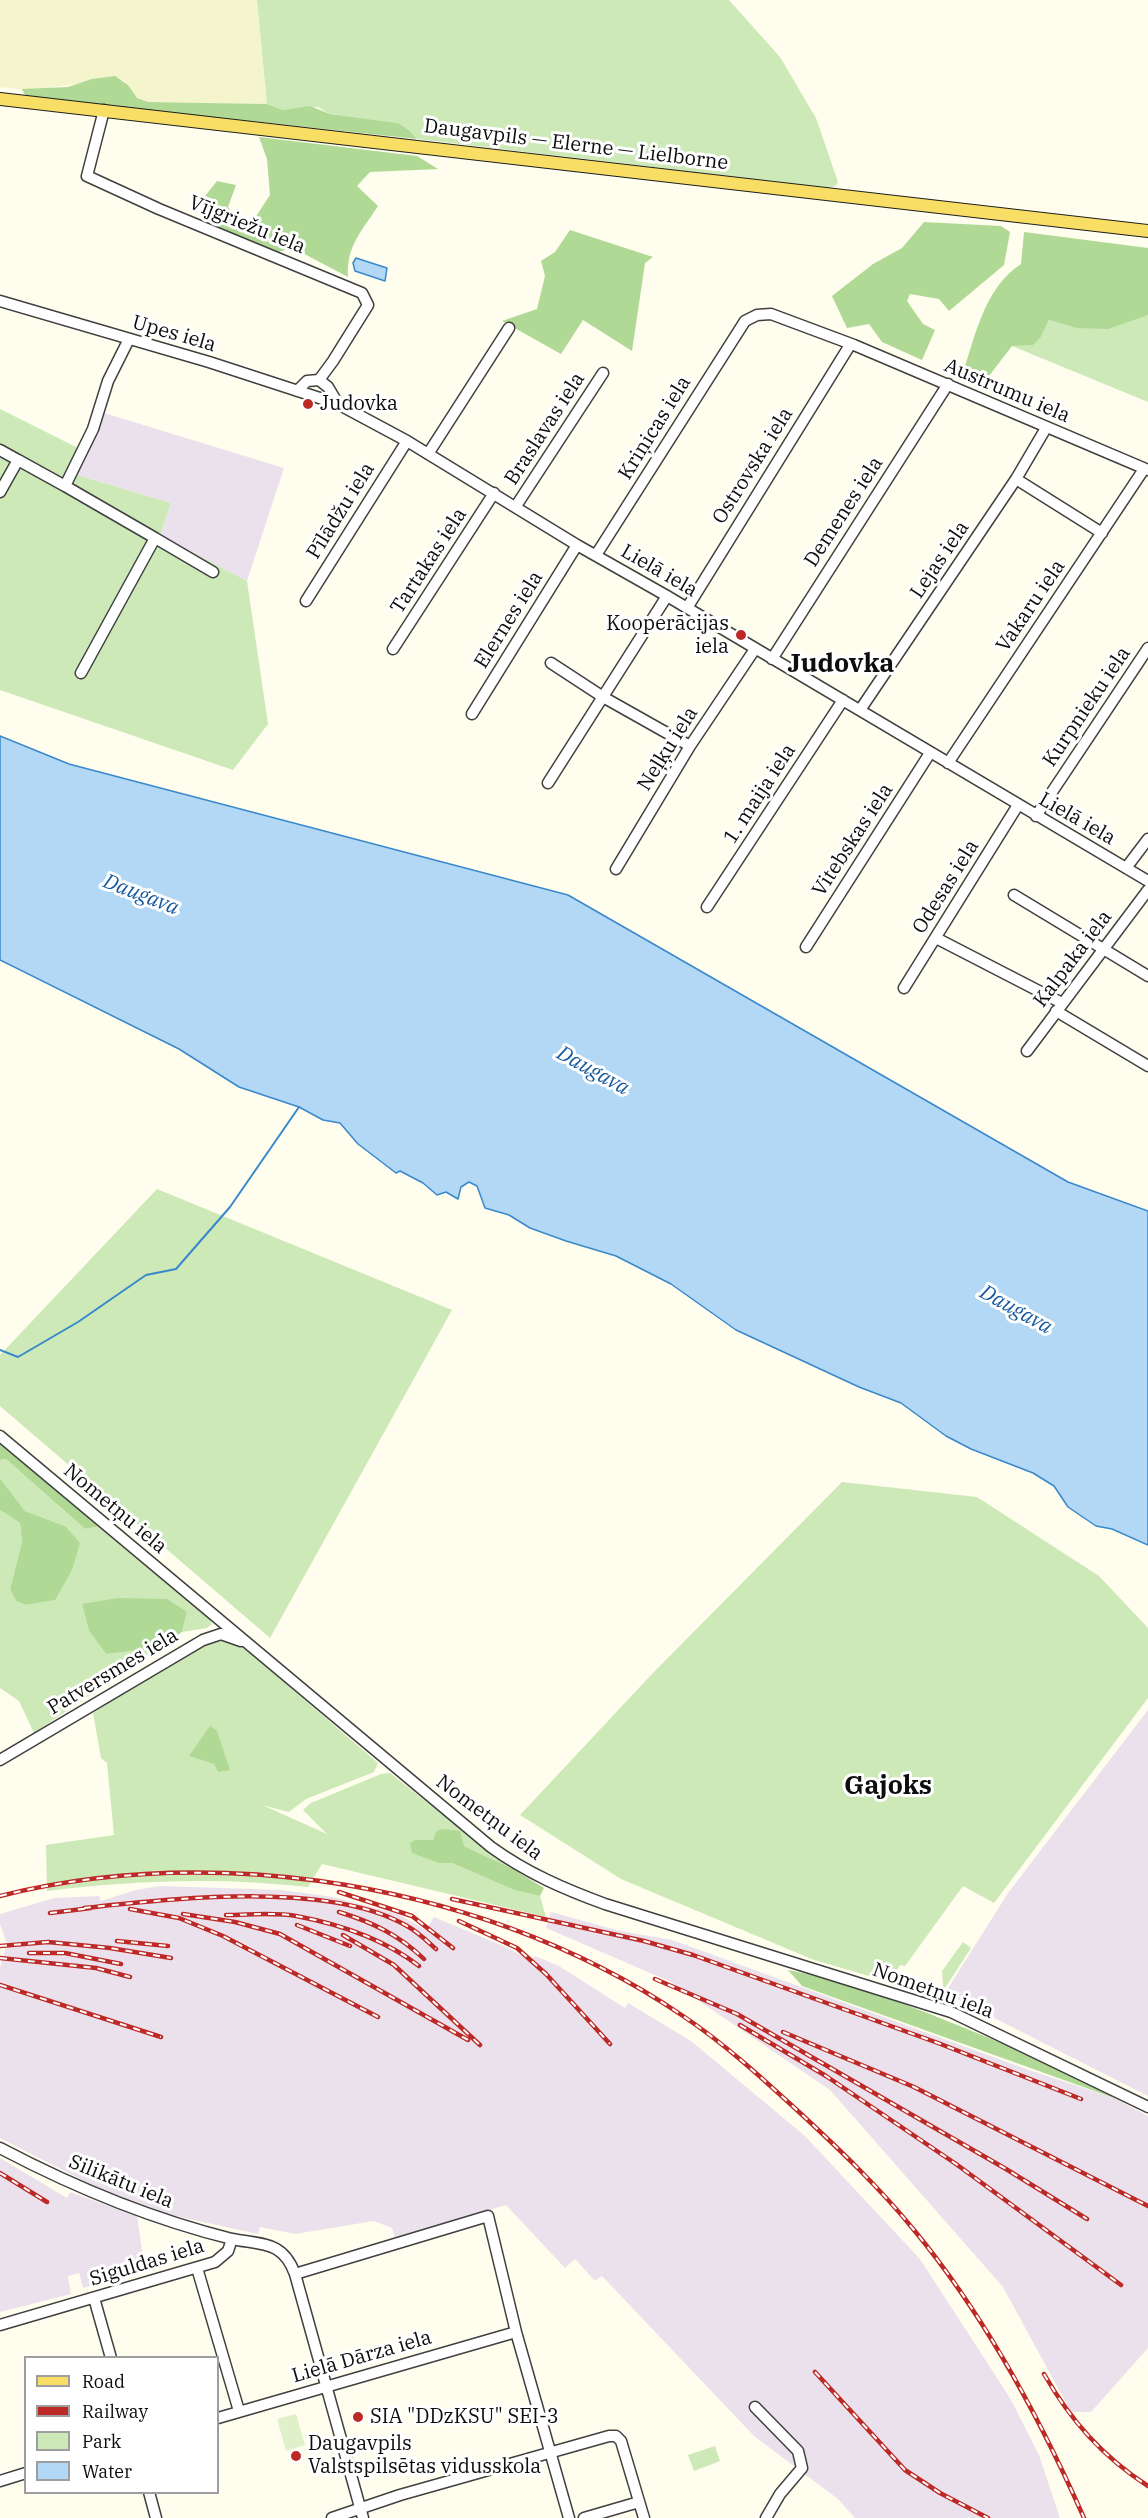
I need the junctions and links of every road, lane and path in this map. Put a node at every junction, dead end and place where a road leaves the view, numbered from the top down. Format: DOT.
graph roads {
  1 [pos="0,99"];
  2 [pos="104,110"];
  3 [pos="1148,231"];
  4 [pos="0,301"];
  5 [pos="745,321"];
  6 [pos="509,328"];
  7 [pos="129,339"];
  8 [pos="850,345"];
  9 [pos="603,373"];
  10 [pos="319,380"];
  11 [pos="948,384"];
  12 [pos="297,391"];
  13 [pos="338,404"];
  14 [pos="1046,428"];
  15 [pos="407,441"];
  16 [pos="0,450"];
  17 [pos="428,454"];
  18 [pos="18,460"];
  19 [pos="1146,470"];
  20 [pos="1016,479"];
  21 [pos="65,486"];
  22 [pos="0,492"];
  23 [pos="494,493"];
  24 [pos="516,506"];
  25 [pos="1102,533"];
  26 [pos="155,538"];
  27 [pos="577,545"];
  28 [pos="596,555"];
  29 [pos="213,572"];
  30 [pos="667,596"];
  31 [pos="306,601"];
  32 [pos="687,608"];
  33 [pos="1148,648"];
  34 [pos="393,649"];
  35 [pos="754,649"];
  36 [pos="772,659"];
  37 [pos="551,663"];
  38 [pos="81,672"];
  39 [pos="603,697"];
  40 [pos="843,700"];
  41 [pos="860,710"];
  42 [pos="472,714"];
  43 [pos="690,746"];
  44 [pos="930,753"];
  45 [pos="948,763"];
  46 [pos="548,783"];
  47 [pos="1018,805"];
  48 [pos="1036,816"];
  49 [pos="1148,839"];
  50 [pos="1126,868"];
  51 [pos="616,869"];
  52 [pos="1148,881"];
  53 [pos="1148,890"];
  54 [pos="1014,895"];
  55 [pos="706,907"];
  56 [pos="936,938"];
  57 [pos="806,947"];
  58 [pos="1103,949"];
  59 [pos="1148,976"];
  60 [pos="904,988"];
  61 [pos="1059,1007"];
  62 [pos="1027,1051"];
  63 [pos="1148,1066"];
  64 [pos="0,1436"];
  65 [pos="248,1644"];
  66 [pos="1,1757"];
  67 [pos="1148,2107"];
  68 [pos="0,2148"];
  69 [pos="232,2239"];
  70 [pos="197,2268"];
  71 [pos="295,2274"];
  72 [pos="94,2298"];
  73 [pos="0,2325"];
  74 [pos="516,2332"];
  75 [pos="110,2356"];
  76 [pos="326,2386"];
  77 [pos="755,2406"];
  78 [pos="239,2411"];
  79 [pos="219,2418"];
  80 [pos="551,2452"];
  81 [pos="24,2474"];
  82 [pos="0,2481"];
  83 [pos="148,2494"];
  84 [pos="639,2502"];
  85 [pos="362,2513"];
  86 [pos="156,2518"];
  87 [pos="332,2518"];
  88 [pos="569,2518"];
  89 [pos="584,2518"];
  90 [pos="644,2518"];
  91 [pos="766,2518"];
  1 -- 2 [label="main road, Daugavpils — Elerne — Lielborne"];
  2 -- 3 [label="main road, Daugavpils — Elerne — Lielborne"];
  2 -- 10 [label="street, Vījgriežu iela"];
  4 -- 7 [label="street, Upes iela"];
  5 -- 8 [label="street, Austrumu iela"];
  5 -- 28 [label="street, Kriņicas iela"];
  6 -- 17 [label="street"];
  7 -- 12 [label="street, Upes iela"];
  7 -- 21 [label="street"];
  8 -- 11 [label="street, Austrumu iela"];
  8 -- 32 [label="street, Ostrovska iela"];
  9 -- 24 [label="street, Braslavas iela"];
  10 -- 12 [label="street"];
  10 -- 13 [label="street"];
  11 -- 14 [label="street, Austrumu iela"];
  11 -- 36 [label="street, Demenes iela"];
  12 -- 13 [label="street, Upes iela"];
  13 -- 15 [label="street, Lielā iela"];
  14 -- 19 [label="street, Austrumu iela"];
  14 -- 20 [label="street, Lejas iela"];
  15 -- 17 [label="street, Lielā iela"];
  15 -- 31 [label="street, Pīlādžu iela"];
  16 -- 18 [label="street"];
  17 -- 23 [label="street, Lielā iela"];
  18 -- 21 [label="street"];
  18 -- 22 [label="street"];
  19 -- 25 [label="street, Vakaru iela"];
  20 -- 25 [label="street"];
  20 -- 41 [label="street, Lejas iela"];
  21 -- 26 [label="street"];
  23 -- 24 [label="street, Lielā iela"];
  23 -- 34 [label="street, Tartakas iela"];
  24 -- 27 [label="street, Lielā iela"];
  25 -- 45 [label="street, Vakaru iela"];
  26 -- 29 [label="street"];
  26 -- 38 [label="street"];
  27 -- 28 [label="street, Lielā iela"];
  27 -- 42 [label="street, Elernes iela"];
  28 -- 30 [label="street, Lielā iela"];
  30 -- 32 [label="street, Lielā iela"];
  30 -- 39 [label="street"];
  32 -- 35 [label="street, Lielā iela"];
  33 -- 48 [label="street, Kurpnieku iela"];
  35 -- 36 [label="street, Lielā iela"];
  35 -- 43 [label="street, Neļķu iela"];
  36 -- 40 [label="street, Lielā iela"];
  37 -- 39 [label="street"];
  39 -- 43 [label="street"];
  39 -- 46 [label="street"];
  40 -- 41 [label="street, Lielā iela"];
  40 -- 55 [label="street, 1. maija iela"];
  41 -- 44 [label="street, Lielā iela"];
  43 -- 51 [label="street, Neļķu iela"];
  44 -- 45 [label="street, Lielā iela"];
  44 -- 57 [label="street, Vitebskas iela"];
  45 -- 47 [label="street, Lielā iela"];
  47 -- 48 [label="street, Lielā iela"];
  47 -- 56 [label="street, Odesas iela"];
  48 -- 50 [label="street, Lielā iela"];
  49 -- 50 [label="street"];
  50 -- 52 [label="street, Lielā iela"];
  53 -- 58 [label="street, Kalpaka iela"];
  54 -- 58 [label="street"];
  56 -- 60 [label="street, Odesas iela"];
  56 -- 61 [label="street"];
  58 -- 59 [label="street"];
  58 -- 61 [label="street, Kalpaka iela"];
  61 -- 62 [label="street, Kalpaka iela"];
  61 -- 63 [label="street"];
  64 -- 65 [label="street, Nometņu iela"];
  65 -- 66 [label="street, Patversmes iela"];
  65 -- 67 [label="street, Nometņu iela"];
  68 -- 69 [label="street, Silikātu iela"];
  69 -- 70 [label="street, Siguldas iela"];
  69 -- 71 [label="street, Siguldas iela"];
  70 -- 72 [label="street, Siguldas iela"];
  70 -- 78 [label="street"];
  71 -- 74 [label="street"];
  71 -- 76 [label="street, Siguldas iela"];
  72 -- 73 [label="street, Siguldas iela"];
  72 -- 75 [label="street"];
  74 -- 76 [label="street, Lielā Dārza iela"];
  74 -- 80 [label="street"];
  76 -- 78 [label="street, Lielā Dārza iela"];
  76 -- 85 [label="street, Siguldas iela"];
  77 -- 91 [label="street"];
  78 -- 79 [label="street, Lielā Dārza iela"];
  80 -- 84 [label="street"];
  80 -- 85 [label="street"];
  80 -- 88 [label="street"];
  81 -- 82 [label="street"];
  83 -- 86 [label="street"];
  84 -- 89 [label="street"];
  84 -- 90 [label="street"];
  85 -- 87 [label="street"];
}
